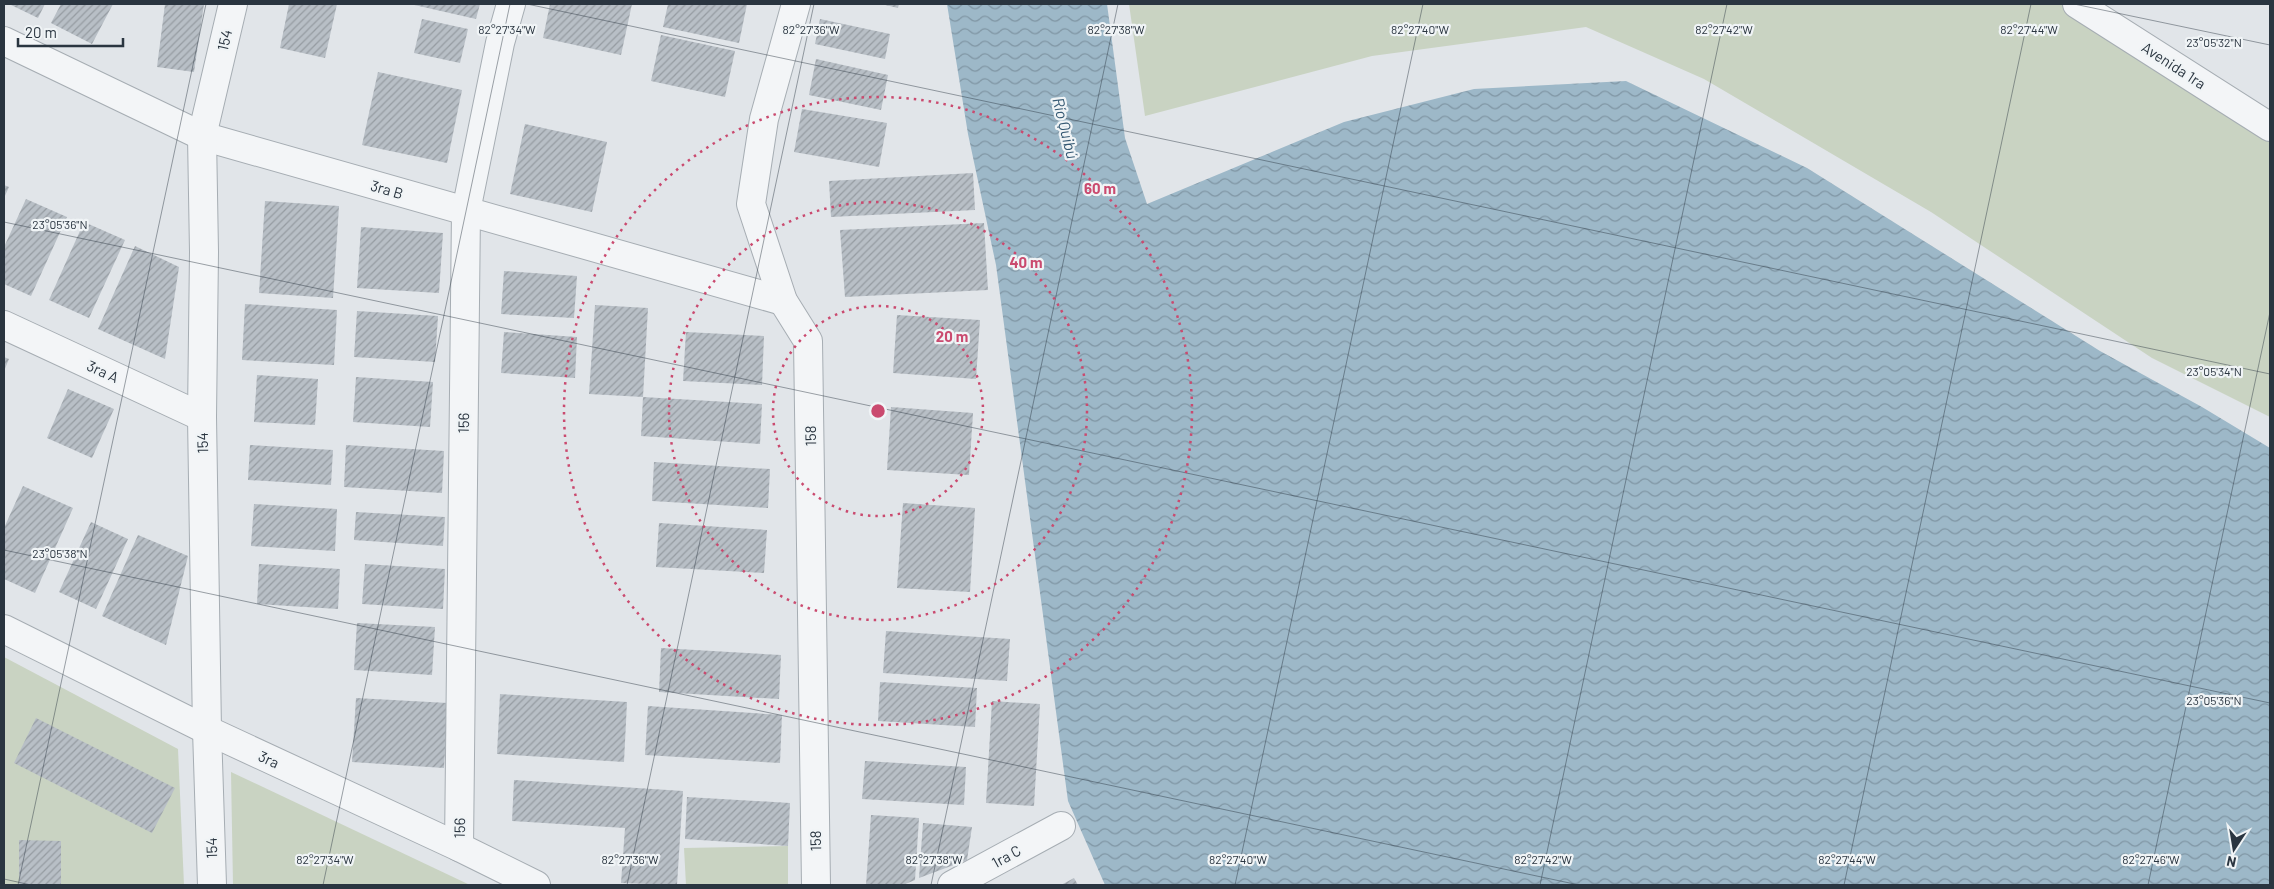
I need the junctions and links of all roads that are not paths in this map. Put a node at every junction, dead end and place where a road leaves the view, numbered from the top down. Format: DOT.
graph roads {
  1 [pos="233,4"];
  2 [pos="511,4"];
  3 [pos="796,4"];
  4 [pos="2077,4"];
  5 [pos="4,41"];
  6 [pos="2270,127"];
  7 [pos="202,136"];
  8 [pos="466,211"];
  9 [pos="783,301"];
  10 [pos="4,325"];
  11 [pos="202,418"];
  12 [pos="4,630"];
  13 [pos="207,730"];
  14 [pos="1061,826"];
  15 [pos="459,847"];
  16 [pos="212,885"];
  17 [pos="536,885"];
  18 [pos="816,885"];
  19 [pos="952,885"];
  1 -- 7 [label="street, 154"];
  2 -- 8 [label="street, 156"];
  3 -- 9 [label="street, 158"];
  4 -- 6 [label="street, Avenida 1ra"];
  5 -- 7 [label="street, 3ra B"];
  7 -- 8 [label="street, 3ra B"];
  7 -- 11 [label="street, 154"];
  8 -- 9 [label="street, 3ra B"];
  8 -- 15 [label="street, 156"];
  9 -- 18 [label="street, 158"];
  10 -- 11 [label="street, 3ra A"];
  11 -- 13 [label="street, 154"];
  12 -- 13 [label="street, 3ra"];
  13 -- 15 [label="street, 3ra"];
  13 -- 16 [label="street, 154"];
  14 -- 19 [label="street, 1ra C"];
  15 -- 17 [label="street, 3ra"];
}
